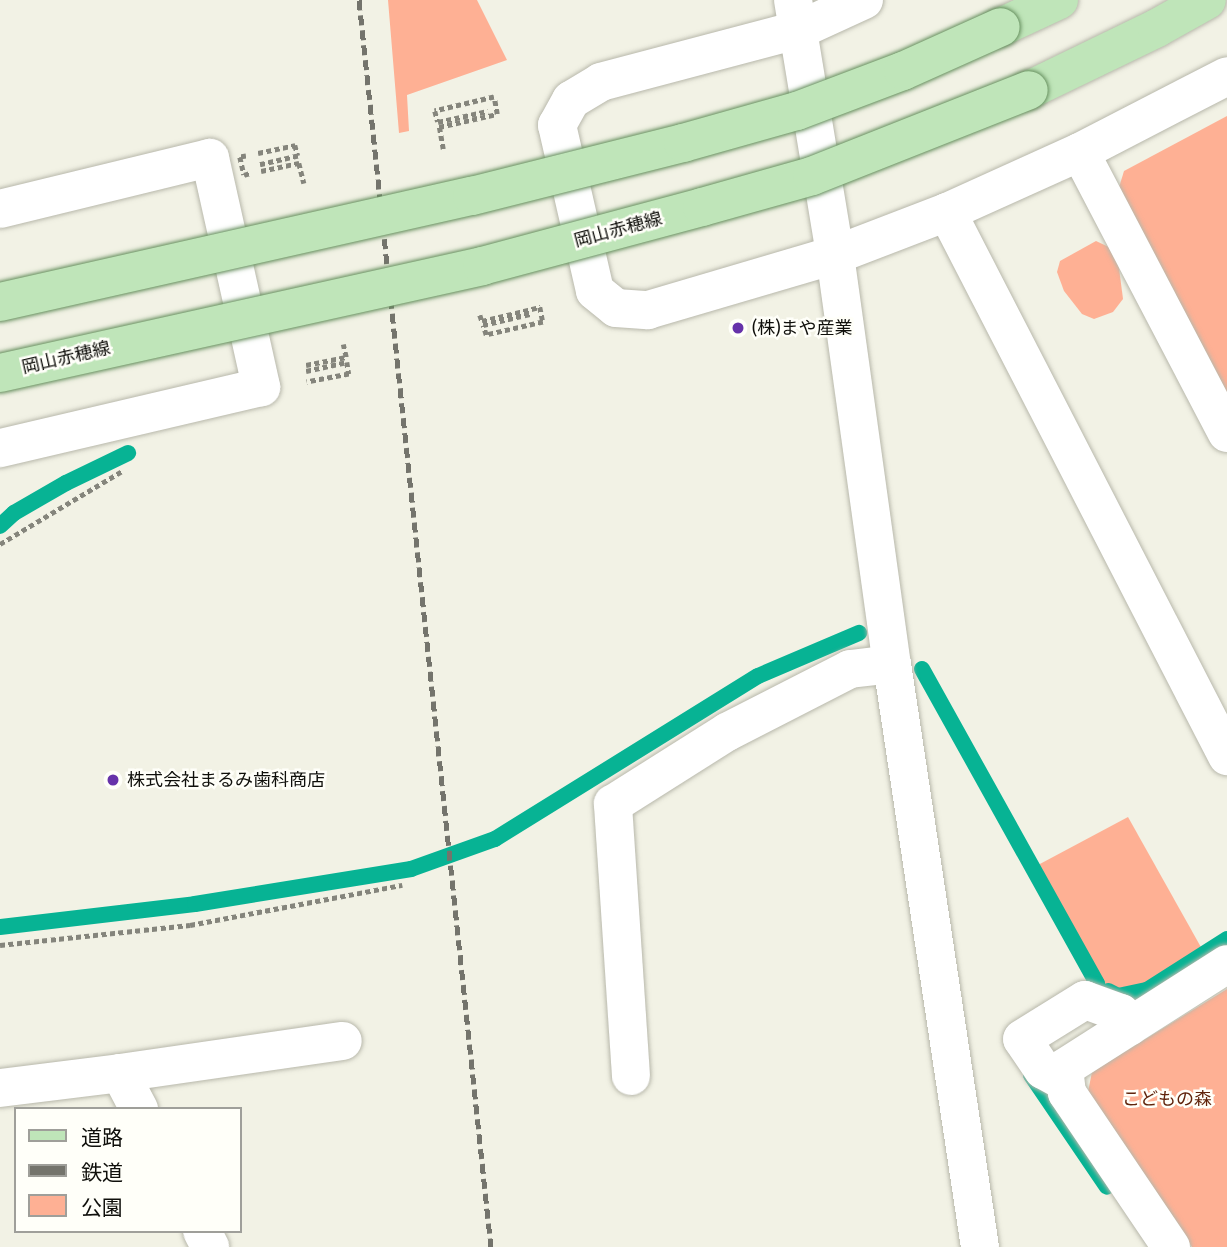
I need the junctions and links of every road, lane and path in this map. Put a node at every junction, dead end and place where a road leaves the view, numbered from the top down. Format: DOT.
graph roads {
  1 [pos="864,0"];
  2 [pos="1059,0"];
  3 [pos="1207,0"];
  4 [pos="797,15"];
  5 [pos="1227,76"];
  6 [pos="488,111"];
  7 [pos="443,149"];
  8 [pos="1080,152"];
  9 [pos="248,167"];
  10 [pos="304,183"];
  11 [pos="0,209"];
  12 [pos="947,212"];
  13 [pos="835,255"];
  14 [pos="0,302"];
  15 [pos="530,314"];
  16 [pos="489,319"];
  17 [pos="342,339"];
  18 [pos="294,367"];
  19 [pos="0,373"];
  20 [pos="295,373"];
  21 [pos="299,384"];
  22 [pos="1227,433"];
  23 [pos="0,448"];
  24 [pos="129,467"];
  25 [pos="0,544"];
  26 [pos="892,664"];
  27 [pos="1227,756"];
  28 [pos="402,885"];
  29 [pos="0,945"];
  30 [pos="1227,964"];
  31 [pos="1129,1027"];
  32 [pos="343,1041"];
  33 [pos="120,1073"];
  34 [pos="631,1076"];
  35 [pos="1065,1082"];
  36 [pos="0,1088"];
  37 [pos="138,1107"];
  38 [pos="981,1247"];
  39 [pos="1171,1247"];
  1 -- 4 [label="street"];
  2 -- 14 [label="main road, bridge"];
  3 -- 19 [label="main road, 岡山赤穂線, bridge"];
  4 -- 13 [label="street"];
  4 -- 13 [label="street"];
  5 -- 8 [label="street"];
  6 -- 7 [label="path"];
  8 -- 12 [label="street"];
  8 -- 22 [label="street"];
  9 -- 10 [label="path, bridge"];
  11 -- 23 [label="street"];
  12 -- 13 [label="street"];
  12 -- 27 [label="street"];
  13 -- 26 [label="street"];
  15 -- 16 [label="path"];
  17 -- 18 [label="path"];
  20 -- 21 [label="path"];
  24 -- 25 [label="path"];
  26 -- 34 [label="street"];
  26 -- 38 [label="street"];
  28 -- 29 [label="path"];
  30 -- 31 [label="street"];
  31 -- 35 [label="street"];
  31 -- 35 [label="street"];
  32 -- 33 [label="street"];
  33 -- 36 [label="street"];
  33 -- 37 [label="street"];
  35 -- 39 [label="street"];
}
